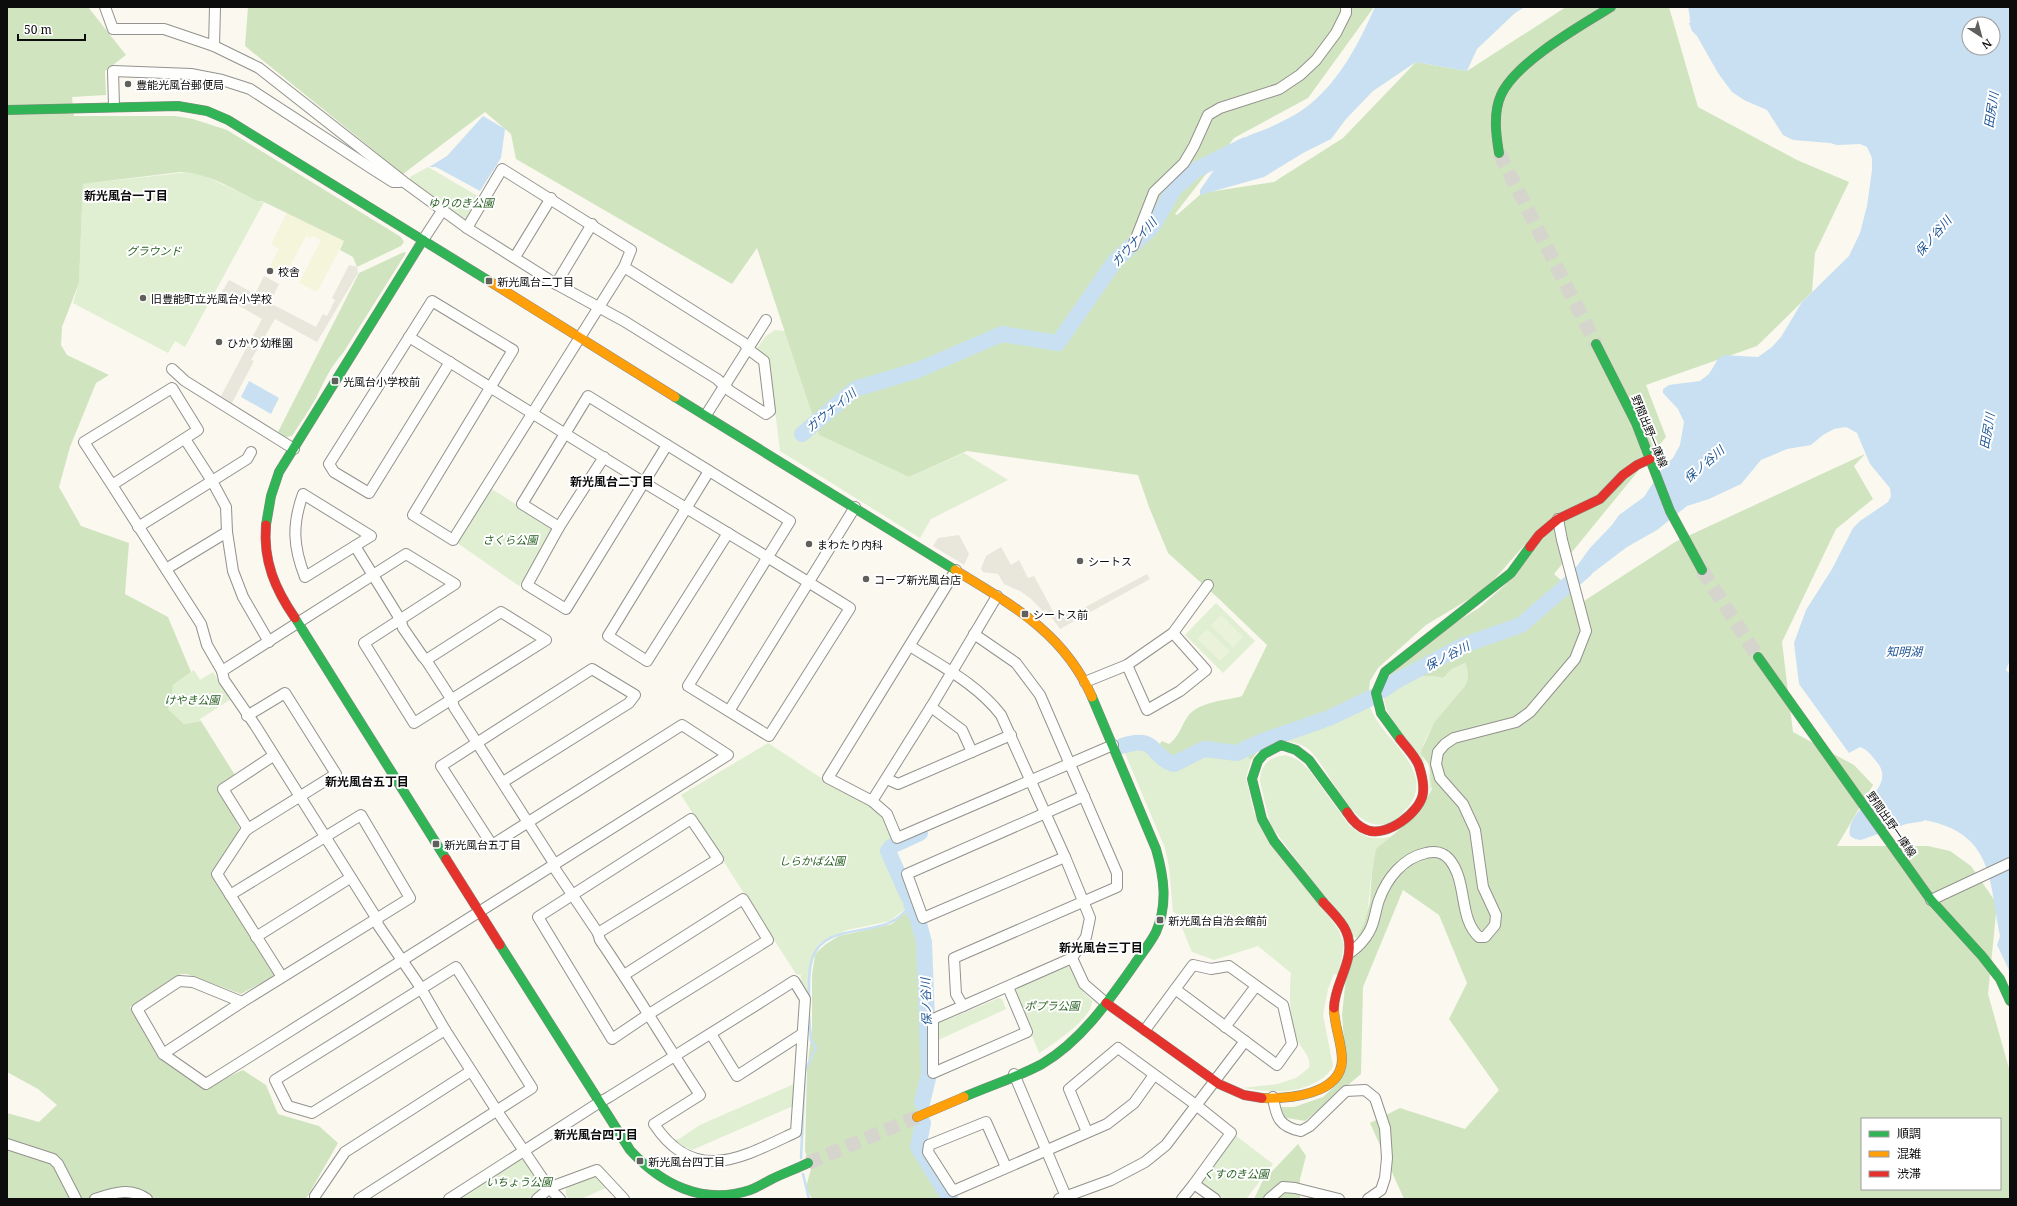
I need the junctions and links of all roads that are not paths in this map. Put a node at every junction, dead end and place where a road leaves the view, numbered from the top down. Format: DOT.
graph roads {
  1 [pos="104,7"];
  2 [pos="215,7"];
  3 [pos="1346,7"];
  4 [pos="1611,7"];
  5 [pos="214,46"];
  6 [pos="114,106"];
  7 [pos="7,110"];
  8 [pos="1499,153"];
  9 [pos="404,182"];
  10 [pos="551,198"];
  11 [pos="442,211"];
  12 [pos="592,224"];
  13 [pos="467,228"];
  14 [pos="423,240"];
  15 [pos="1133,246"];
  16 [pos="514,258"];
  17 [pos="624,267"];
  18 [pos="556,284"];
  19 [pos="597,306"];
  20 [pos="766,320"];
  21 [pos="409,337"];
  22 [pos="580,337"];
  23 [pos="1596,344"];
  24 [pos="748,349"];
  25 [pos="450,362"];
  26 [pos="172,369"];
  27 [pos="725,385"];
  28 [pos="492,387"];
  29 [pos="531,413"];
  30 [pos="706,415"];
  31 [pos="564,433"];
  32 [pos="185,439"];
  33 [pos="667,445"];
  34 [pos="294,448"];
  35 [pos="251,452"];
  36 [pos="604,457"];
  37 [pos="1650,459"];
  38 [pos="709,471"];
  39 [pos="212,481"];
  40 [pos="644,482"];
  41 [pos="112,485"];
  42 [pos="686,508"];
  43 [pos="855,508"];
  44 [pos="1558,519"];
  45 [pos="138,527"];
  46 [pos="559,527"];
  47 [pos="226,532"];
  48 [pos="728,533"];
  49 [pos="354,546"];
  50 [pos="768,558"];
  51 [pos="166,569"];
  52 [pos="956,570"];
  53 [pos="1702,570"];
  54 [pos="373,576"];
  55 [pos="808,582"];
  56 [pos="1208,585"];
  57 [pos="998,596"];
  58 [pos="400,619"];
  59 [pos="297,623"];
  60 [pos="974,634"];
  61 [pos="1173,634"];
  62 [pos="269,642"];
  63 [pos="910,646"];
  64 [pos="1758,657"];
  65 [pos="426,660"];
  66 [pos="1127,665"];
  67 [pos="222,671"];
  68 [pos="951,672"];
  69 [pos="1085,682"];
  70 [pos="452,700"];
  71 [pos="931,708"];
  72 [pos="729,711"];
  73 [pos="247,716"];
  74 [pos="1011,735"];
  75 [pos="476,742"];
  76 [pos="1113,745"];
  77 [pos="972,752"];
  78 [pos="273,756"];
  79 [pos="1070,763"];
  80 [pos="887,779"];
  81 [pos="1031,780"];
  82 [pos="503,782"];
  83 [pos="1084,796"];
  84 [pos="298,797"];
  85 [pos="872,801"];
  86 [pos="1045,813"];
  87 [pos="527,823"];
  88 [pos="248,829"];
  89 [pos="325,837"];
  90 [pos="1065,857"];
  91 [pos="2010,863"];
  92 [pos="554,865"];
  93 [pos="350,878"];
  94 [pos="572,894"];
  95 [pos="230,895"];
  96 [pos="1931,900"];
  97 [pos="1083,901"];
  98 [pos="480,912"];
  99 [pos="377,919"];
  100 [pos="598,933"];
  101 [pos="256,937"];
  102 [pos="1351,952"];
  103 [pos="1072,958"];
  104 [pos="403,960"];
  105 [pos="624,975"];
  106 [pos="282,977"];
  107 [pos="1256,986"];
  108 [pos="1008,987"];
  109 [pos="421,989"];
  110 [pos="1175,989"];
  111 [pos="2010,1001"];
  112 [pos="242,1002"];
  113 [pos="1106,1003"];
  114 [pos="963,1006"];
  115 [pos="649,1014"];
  116 [pos="1225,1026"];
  117 [pos="445,1030"];
  118 [pos="1145,1030"];
  119 [pos="711,1034"];
  120 [pos="802,1034"];
  121 [pos="1245,1042"];
  122 [pos="163,1054"];
  123 [pos="674,1056"];
  124 [pos="471,1071"];
  125 [pos="1014,1074"];
  126 [pos="1154,1075"];
  127 [pos="1215,1081"];
  128 [pos="1273,1097"];
  129 [pos="600,1102"];
  130 [pos="1196,1105"];
  131 [pos="497,1111"];
  132 [pos="917,1117"];
  133 [pos="1087,1132"];
  134 [pos="7,1144"];
  135 [pos="1046,1150"];
  136 [pos="524,1151"];
  137 [pos="808,1163"];
  138 [pos="1006,1167"];
  139 [pos="1194,1184"];
  140 [pos="549,1188"];
  141 [pos="689,1195"];
  142 [pos="1064,1198"];
  143 [pos="76,1199"];
  144 [pos="95,1199"];
  145 [pos="147,1199"];
  146 [pos="316,1199"];
  147 [pos="359,1199"];
  148 [pos="449,1199"];
  149 [pos="537,1199"];
  150 [pos="560,1199"];
  151 [pos="624,1199"];
  152 [pos="1182,1199"];
  153 [pos="1215,1199"];
  154 [pos="1269,1199"];
  155 [pos="1339,1199"];
  156 [pos="1368,1199"];
  1 -- 5 [label="street"];
  2 -- 5 [label="street"];
  3 -- 15 [label="street"];
  4 -- 8 [label="street"];
  5 -- 9 [label="street"];
  6 -- 7 [label="street"];
  6 -- 9 [label="street"];
  6 -- 14 [label="street"];
  9 -- 11 [label="street"];
  10 -- 12 [label="street"];
  10 -- 13 [label="street"];
  10 -- 16 [label="street"];
  11 -- 13 [label="street"];
  11 -- 14 [label="street"];
  12 -- 17 [label="street"];
  12 -- 18 [label="street"];
  13 -- 16 [label="street"];
  14 -- 22 [label="street"];
  14 -- 34 [label="street"];
  16 -- 18 [label="street"];
  17 -- 19 [label="street"];
  17 -- 24 [label="street"];
  18 -- 19 [label="street"];
  19 -- 22 [label="street"];
  19 -- 27 [label="street"];
  20 -- 24 [label="street"];
  21 -- 25 [label="street"];
  21 -- 25 [label="street"];
  21 -- 28 [label="street"];
  22 -- 29 [label="street"];
  22 -- 30 [label="street"];
  23 -- 37 [label="street, 野間出野一庫線"];
  24 -- 27 [label="street"];
  24 -- 27 [label="street"];
  25 -- 28 [label="street"];
  26 -- 34 [label="street"];
  27 -- 30 [label="street"];
  28 -- 29 [label="street"];
  28 -- 29 [label="street"];
  29 -- 31 [label="street"];
  30 -- 43 [label="street"];
  31 -- 33 [label="street"];
  31 -- 36 [label="street"];
  31 -- 46 [label="street"];
  32 -- 39 [label="street"];
  32 -- 41 [label="street"];
  32 -- 41 [label="street"];
  33 -- 38 [label="street"];
  33 -- 40 [label="street"];
  34 -- 59 [label="street"];
  35 -- 39 [label="street"];
  36 -- 40 [label="street"];
  36 -- 46 [label="street"];
  37 -- 44 [label="street"];
  37 -- 53 [label="street, 野間出野一庫線"];
  38 -- 42 [label="street"];
  38 -- 50 [label="street"];
  39 -- 45 [label="street"];
  39 -- 47 [label="street"];
  40 -- 42 [label="street"];
  40 -- 46 [label="street"];
  41 -- 45 [label="street"];
  42 -- 48 [label="street"];
  42 -- 48 [label="street"];
  43 -- 52 [label="street"];
  43 -- 55 [label="street"];
  44 -- 102 [label="street"];
  44 -- 102 [label="street"];
  45 -- 51 [label="street"];
  47 -- 51 [label="street"];
  47 -- 62 [label="street"];
  48 -- 50 [label="street"];
  49 -- 49 [label="street"];
  49 -- 54 [label="street"];
  50 -- 55 [label="street"];
  50 -- 72 [label="street"];
  51 -- 67 [label="street"];
  52 -- 57 [label="street"];
  52 -- 63 [label="street"];
  54 -- 58 [label="street"];
  54 -- 58 [label="street"];
  54 -- 59 [label="street"];
  55 -- 72 [label="street"];
  55 -- 72 [label="street"];
  56 -- 61 [label="street"];
  57 -- 60 [label="street"];
  57 -- 69 [label="street"];
  58 -- 65 [label="street"];
  58 -- 70 [label="street"];
  59 -- 62 [label="street"];
  59 -- 98 [label="street"];
  60 -- 68 [label="street"];
  60 -- 79 [label="street"];
  61 -- 66 [label="street"];
  61 -- 66 [label="street"];
  62 -- 67 [label="street"];
  63 -- 68 [label="street"];
  63 -- 85 [label="street"];
  64 -- 96 [label="street, 野間出野一庫線"];
  65 -- 70 [label="street"];
  65 -- 70 [label="street"];
  66 -- 69 [label="street"];
  67 -- 73 [label="street"];
  68 -- 71 [label="street"];
  68 -- 74 [label="street"];
  69 -- 76 [label="street"];
  70 -- 75 [label="street"];
  71 -- 77 [label="street"];
  71 -- 80 [label="street"];
  73 -- 78 [label="street"];
  73 -- 84 [label="street"];
  74 -- 77 [label="street"];
  74 -- 81 [label="street"];
  75 -- 82 [label="street"];
  75 -- 82 [label="street"];
  75 -- 87 [label="street"];
  76 -- 79 [label="street"];
  76 -- 113 [label="street"];
  77 -- 80 [label="street"];
  78 -- 84 [label="street"];
  78 -- 88 [label="street"];
  79 -- 81 [label="street"];
  79 -- 83 [label="street"];
  80 -- 85 [label="street"];
  81 -- 85 [label="street"];
  81 -- 86 [label="street"];
  82 -- 87 [label="street"];
  83 -- 86 [label="street"];
  83 -- 97 [label="street"];
  84 -- 88 [label="street"];
  84 -- 89 [label="street"];
  86 -- 90 [label="street"];
  86 -- 90 [label="street"];
  87 -- 92 [label="street"];
  87 -- 92 [label="street"];
  88 -- 95 [label="street"];
  89 -- 93 [label="street"];
  89 -- 95 [label="street"];
  89 -- 99 [label="street"];
  90 -- 97 [label="street"];
  91 -- 96 [label="street"];
  92 -- 94 [label="street"];
  92 -- 98 [label="street"];
  93 -- 99 [label="street"];
  93 -- 101 [label="street"];
  94 -- 100 [label="street"];
  94 -- 100 [label="street"];
  94 -- 115 [label="street"];
  95 -- 101 [label="street"];
  96 -- 111 [label="street, 野間出野一庫線"];
  97 -- 103 [label="street"];
  97 -- 114 [label="street"];
  98 -- 104 [label="street"];
  98 -- 129 [label="street"];
  99 -- 104 [label="street"];
  99 -- 106 [label="street"];
  100 -- 105 [label="street"];
  101 -- 106 [label="street"];
  102 -- 128 [label="street"];
  103 -- 108 [label="street"];
  103 -- 113 [label="street"];
  104 -- 109 [label="street"];
  104 -- 122 [label="street"];
  105 -- 115 [label="street"];
  105 -- 115 [label="street"];
  106 -- 112 [label="street"];
  107 -- 110 [label="street"];
  107 -- 116 [label="street"];
  107 -- 121 [label="street"];
  108 -- 114 [label="street"];
  108 -- 114 [label="street"];
  109 -- 117 [label="street"];
  109 -- 117 [label="street"];
  109 -- 131 [label="street"];
  110 -- 116 [label="street"];
  110 -- 118 [label="street"];
  112 -- 122 [label="street"];
  112 -- 122 [label="street"];
  113 -- 118 [label="street"];
  113 -- 125 [label="street"];
  115 -- 123 [label="street"];
  116 -- 121 [label="street"];
  117 -- 124 [label="street"];
  118 -- 127 [label="street"];
  119 -- 120 [label="street"];
  119 -- 120 [label="street"];
  119 -- 123 [label="street"];
  120 -- 123 [label="street"];
  121 -- 127 [label="street"];
  123 -- 129 [label="street"];
  124 -- 131 [label="street"];
  124 -- 146 [label="street"];
  125 -- 132 [label="street"];
  125 -- 135 [label="street"];
  126 -- 130 [label="street"];
  126 -- 133 [label="street"];
  126 -- 133 [label="street"];
  127 -- 128 [label="street"];
  127 -- 130 [label="street"];
  128 -- 156 [label="street"];
  129 -- 136 [label="street"];
  129 -- 141 [label="street"];
  130 -- 139 [label="street"];
  130 -- 142 [label="street"];
  131 -- 136 [label="street"];
  131 -- 147 [label="street"];
  133 -- 135 [label="street"];
  134 -- 143 [label="street"];
  135 -- 138 [label="street"];
  135 -- 142 [label="street"];
  136 -- 140 [label="street"];
  136 -- 148 [label="street"];
  137 -- 141 [label="street"];
  138 -- 138 [label="street"];
  139 -- 152 [label="street"];
  139 -- 153 [label="street"];
  140 -- 149 [label="street"];
  140 -- 150 [label="street"];
  140 -- 151 [label="street"];
  144 -- 145 [label="street"];
  154 -- 155 [label="street"];
}
